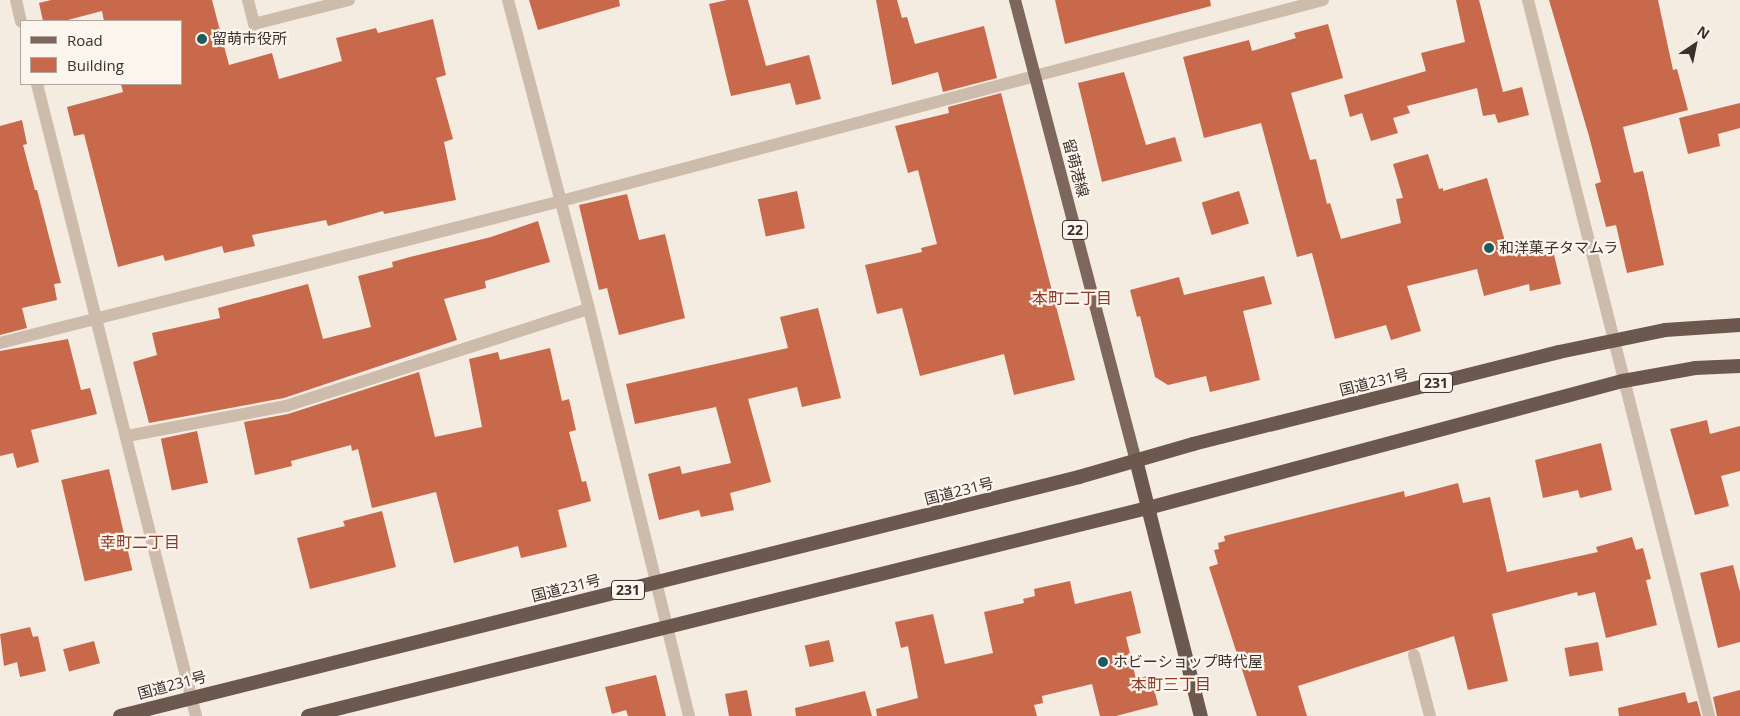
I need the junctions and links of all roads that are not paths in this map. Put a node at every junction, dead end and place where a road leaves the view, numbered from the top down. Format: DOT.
graph roads {
  1 [pos="16,0"];
  2 [pos="248,0"];
  3 [pos="350,0"];
  4 [pos="508,0"];
  5 [pos="1015,0"];
  6 [pos="1323,0"];
  7 [pos="1528,0"];
  8 [pos="317,4"];
  9 [pos="21,20"];
  10 [pos="1034,74"];
  11 [pos="38,85"];
  12 [pos="561,201"];
  13 [pos="588,308"];
  14 [pos="98,319"];
  15 [pos="1740,324"];
  16 [pos="1613,340"];
  17 [pos="0,343"];
  18 [pos="1740,366"];
  19 [pos="1623,381"];
  20 [pos="127,436"];
  21 [pos="1136,460"];
  22 [pos="1148,508"];
  23 [pos="658,583"];
  24 [pos="669,629"];
  25 [pos="1414,655"];
  26 [pos="191,696"];
  27 [pos="120,716"];
  28 [pos="196,716"];
  29 [pos="308,716"];
  30 [pos="689,716"];
  31 [pos="1201,716"];
  32 [pos="1430,716"];
  33 [pos="1709,716"];
  1 -- 9 [label="street"];
  2 -- 8 [label="street"];
  3 -- 8 [label="street"];
  4 -- 12 [label="street"];
  5 -- 10 [label="main road, 留萌港線 / 22"];
  6 -- 10 [label="street"];
  7 -- 16 [label="street"];
  10 -- 12 [label="street"];
  10 -- 21 [label="main road, 留萌港線 / 22"];
  11 -- 14 [label="street"];
  12 -- 13 [label="street"];
  12 -- 14 [label="street"];
  13 -- 20 [label="street"];
  13 -- 23 [label="street"];
  14 -- 17 [label="street"];
  14 -- 20 [label="street"];
  15 -- 16 [label="highway, 国道231号 / 231"];
  16 -- 19 [label="street"];
  16 -- 21 [label="highway, 国道231号 / 231"];
  18 -- 19 [label="highway"];
  19 -- 22 [label="highway"];
  19 -- 33 [label="street"];
  20 -- 26 [label="street"];
  21 -- 22 [label="highway"];
  21 -- 23 [label="highway, 国道231号 / 231"];
  22 -- 24 [label="highway"];
  22 -- 31 [label="highway"];
  23 -- 24 [label="street"];
  23 -- 26 [label="highway, 国道231号 / 231"];
  24 -- 29 [label="highway"];
  24 -- 30 [label="street"];
  25 -- 32 [label="street"];
  26 -- 27 [label="highway, 国道231号 / 231"];
  26 -- 28 [label="street"];
}
